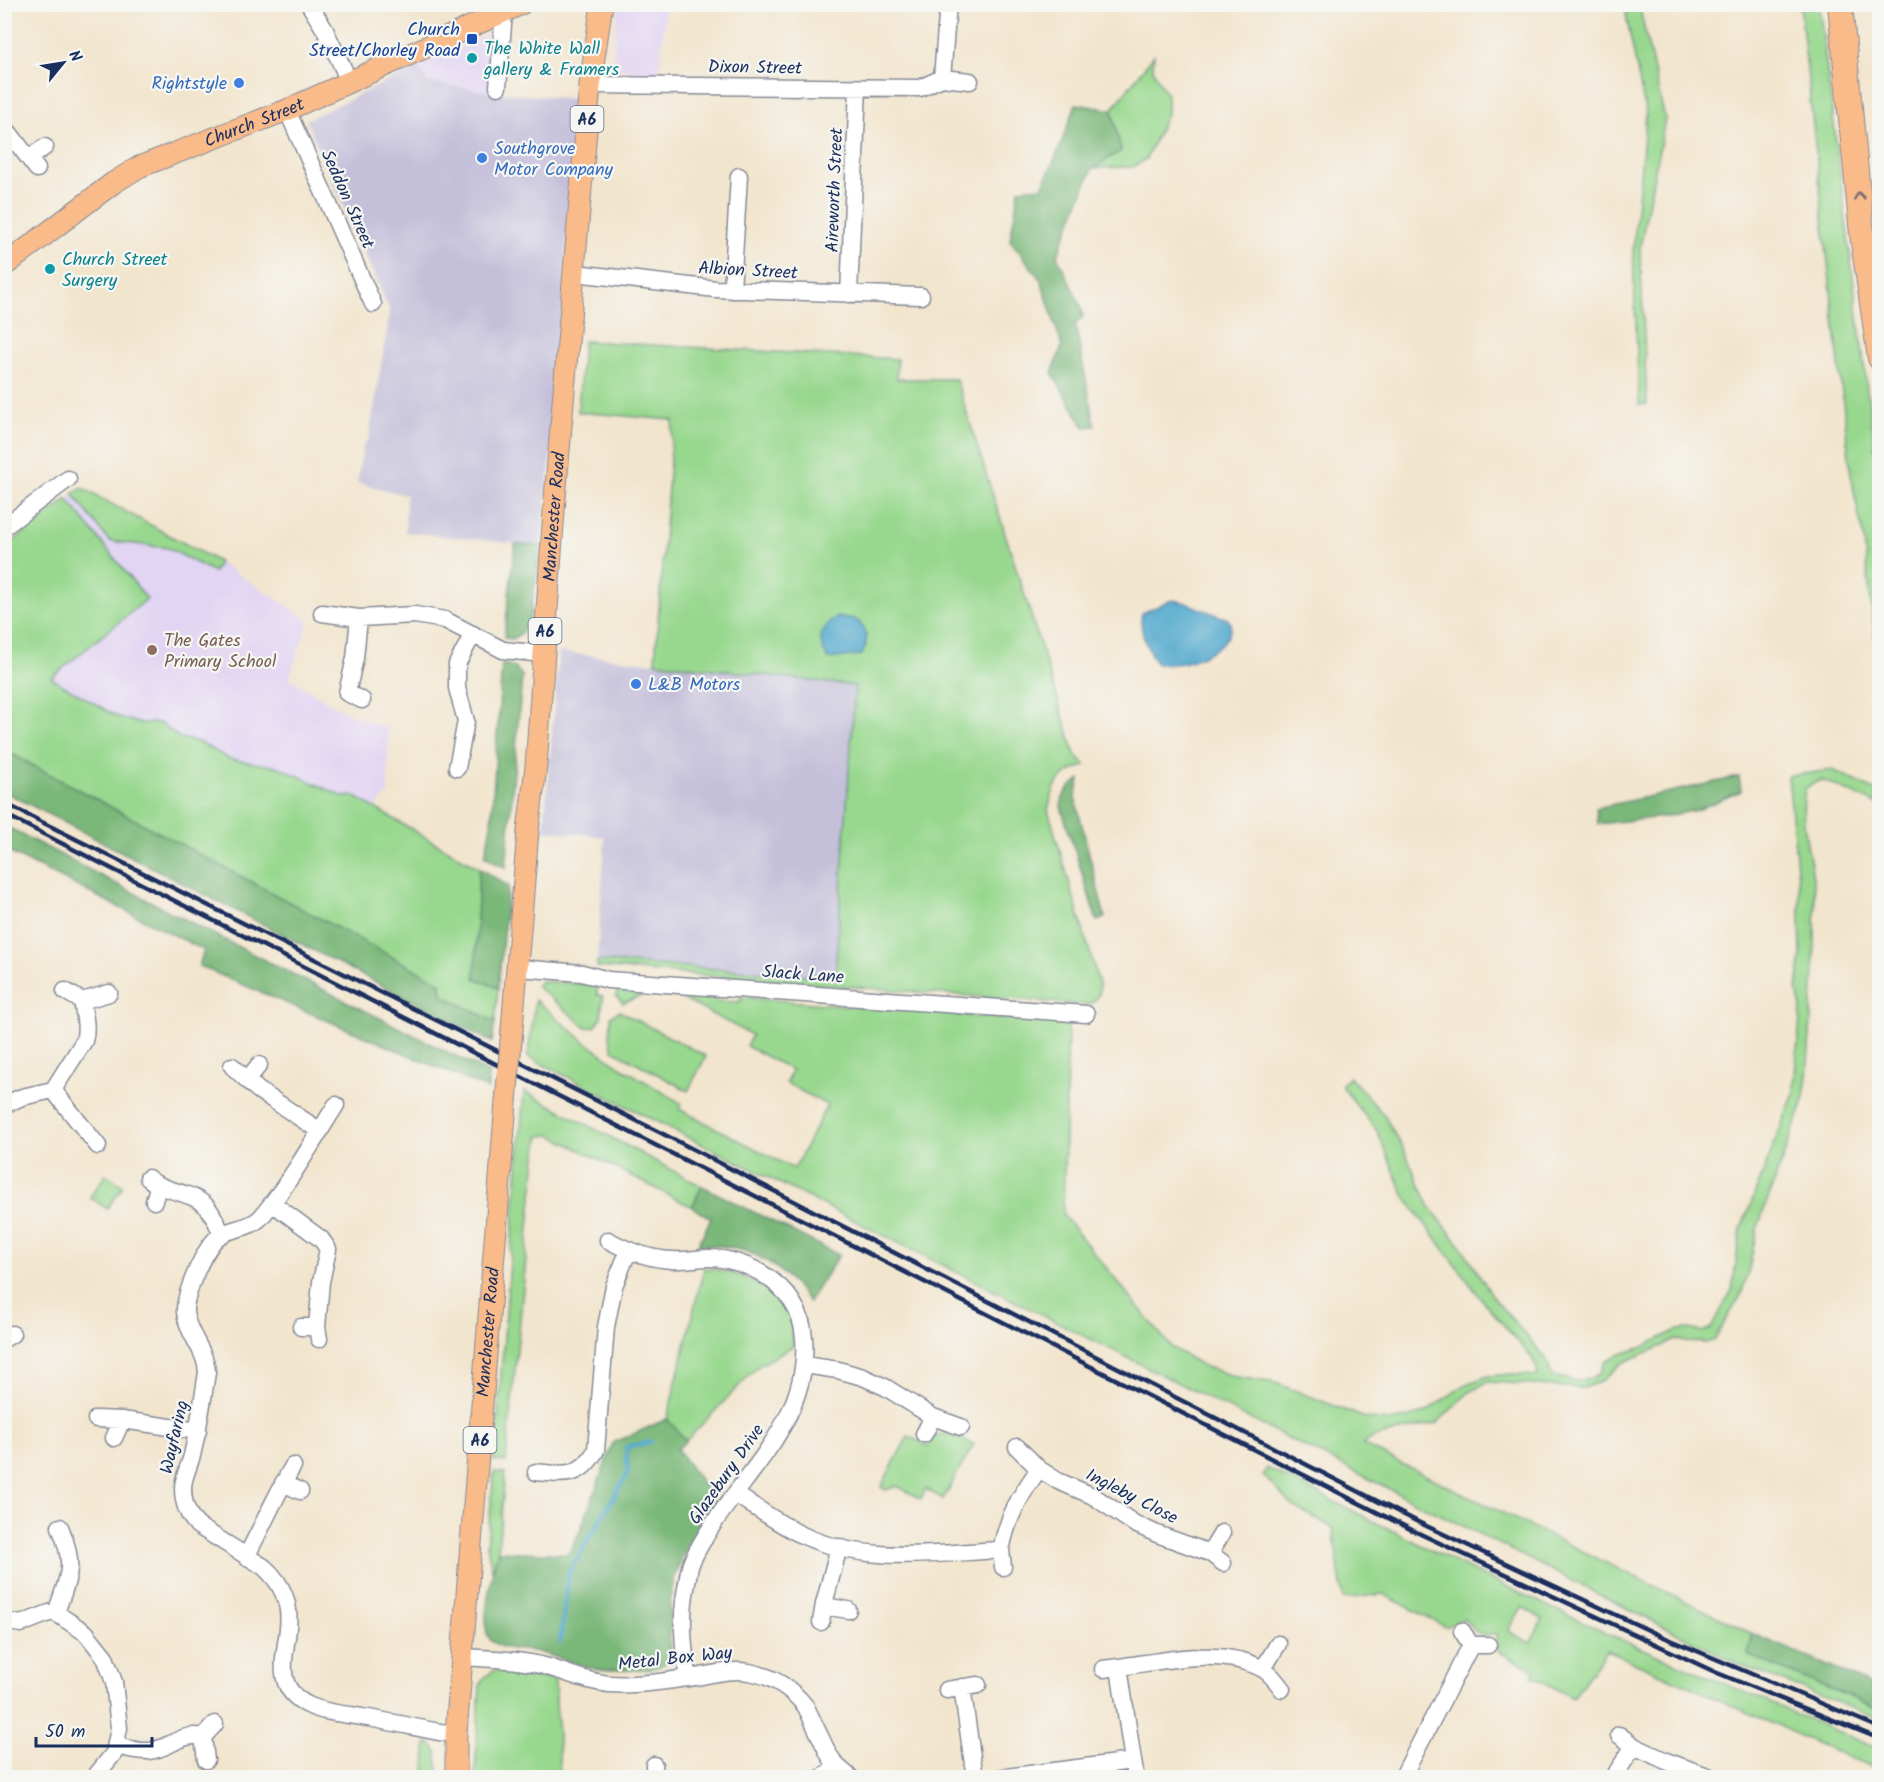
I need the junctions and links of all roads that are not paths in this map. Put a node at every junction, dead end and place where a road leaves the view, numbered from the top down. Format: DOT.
graph roads {
  1 [pos="309,4"];
  2 [pos="602,4"];
  3 [pos="948,4"];
  4 [pos="1840,4"];
  5 [pos="500,10"];
  6 [pos="942,78"];
  7 [pos="970,81"];
  8 [pos="350,83"];
  9 [pos="590,85"];
  10 [pos="498,87"];
  11 [pos="858,88"];
  12 [pos="288,110"];
  13 [pos="4,126"];
  14 [pos="45,147"];
  15 [pos="739,176"];
  16 [pos="4,266"];
  17 [pos="575,273"];
  18 [pos="732,290"];
  19 [pos="849,294"];
  20 [pos="921,296"];
  21 [pos="373,304"];
  22 [pos="1880,358"];
  23 [pos="68,479"];
  24 [pos="4,527"];
  25 [pos="322,613"];
  26 [pos="359,618"];
  27 [pos="473,634"];
  28 [pos="544,654"];
  29 [pos="363,700"];
  30 [pos="457,768"];
  31 [pos="518,968"];
  32 [pos="65,991"];
  33 [pos="109,993"];
  34 [pos="82,1001"];
  35 [pos="1086,1014"];
  36 [pos="259,1065"];
  37 [pos="232,1066"];
  38 [pos="247,1080"];
  39 [pos="53,1090"];
  40 [pos="4,1105"];
  41 [pos="336,1105"];
  42 [pos="320,1131"];
  43 [pos="98,1146"];
  44 [pos="153,1189"];
  45 [pos="272,1203"];
  46 [pos="222,1234"];
  47 [pos="608,1240"];
  48 [pos="628,1251"];
  49 [pos="312,1331"];
  50 [pos="805,1365"];
  51 [pos="933,1417"];
  52 [pos="96,1419"];
  53 [pos="122,1420"];
  54 [pos="961,1427"];
  55 [pos="198,1431"];
  56 [pos="924,1434"];
  57 [pos="114,1438"];
  58 [pos="1017,1447"];
  59 [pos="293,1466"];
  60 [pos="1039,1469"];
  61 [pos="536,1472"];
  62 [pos="283,1483"];
  63 [pos="300,1491"];
  64 [pos="735,1494"];
  65 [pos="60,1527"];
  66 [pos="1222,1533"];
  67 [pos="839,1547"];
  68 [pos="246,1557"];
  69 [pos="848,1611"];
  70 [pos="56,1613"];
  71 [pos="4,1621"];
  72 [pos="1461,1631"];
  73 [pos="1278,1644"];
  74 [pos="1471,1645"];
  75 [pos="1488,1645"];
  76 [pos="462,1657"];
  77 [pos="1263,1669"];
  78 [pos="688,1678"];
  79 [pos="962,1687"];
  80 [pos="1282,1689"];
  81 [pos="216,1724"];
  82 [pos="456,1734"];
  83 [pos="1619,1736"];
  84 [pos="203,1737"];
  85 [pos="116,1746"];
  86 [pos="1634,1746"];
  87 [pos="206,1760"];
  88 [pos="837,1766"];
  89 [pos="1134,1769"];
  90 [pos="94,1778"];
  91 [pos="456,1778"];
  92 [pos="821,1778"];
  93 [pos="850,1778"];
  94 [pos="975,1778"];
  95 [pos="998,1778"];
  96 [pos="1402,1778"];
  97 [pos="1613,1778"];
  98 [pos="1713,1778"];
  1 -- 8 [label="street"];
  2 -- 9 [label="main road, Manchester Road / A6"];
  3 -- 6 [label="street"];
  22 -- 4 [label="highway, one-way"];
  5 -- 8 [label="main road, Church Street"];
  5 -- 10 [label="street"];
  6 -- 7 [label="street"];
  6 -- 11 [label="street, Dixon Street"];
  8 -- 12 [label="main road, Church Street"];
  9 -- 11 [label="street, Dixon Street"];
  9 -- 17 [label="main road, Manchester Road / A6"];
  11 -- 19 [label="street, Aireworth Street"];
  12 -- 16 [label="main road, Church Street"];
  12 -- 21 [label="street, Seddon Street"];
  13 -- 14 [label="street"];
  15 -- 18 [label="street"];
  17 -- 18 [label="street, Albion Street"];
  17 -- 28 [label="main road, Manchester Road / A6"];
  18 -- 19 [label="street, Albion Street"];
  19 -- 20 [label="street, Albion Street"];
  23 -- 24 [label="street"];
  25 -- 26 [label="street"];
  26 -- 27 [label="street"];
  26 -- 29 [label="street"];
  27 -- 28 [label="street"];
  27 -- 30 [label="street"];
  28 -- 31 [label="main road, Manchester Road / A6"];
  31 -- 35 [label="street, Slack Lane"];
  31 -- 76 [label="main road, Manchester Road / A6, bridge"];
  32 -- 34 [label="street"];
  33 -- 34 [label="street"];
  34 -- 39 [label="street"];
  36 -- 38 [label="street"];
  37 -- 38 [label="street"];
  38 -- 42 [label="street"];
  39 -- 40 [label="street"];
  39 -- 43 [label="street"];
  41 -- 42 [label="street"];
  42 -- 45 [label="street"];
  44 -- 46 [label="street"];
  45 -- 46 [label="street"];
  45 -- 49 [label="street"];
  46 -- 55 [label="street, Wayfaring"];
  47 -- 48 [label="street, Glazebury Drive"];
  48 -- 50 [label="street, Glazebury Drive"];
  48 -- 61 [label="street"];
  50 -- 51 [label="street"];
  50 -- 64 [label="street, Glazebury Drive"];
  51 -- 54 [label="street"];
  51 -- 56 [label="street"];
  52 -- 53 [label="street"];
  53 -- 55 [label="street"];
  53 -- 57 [label="street"];
  55 -- 68 [label="street, Wayfaring"];
  58 -- 60 [label="street, Ingleby Close"];
  59 -- 62 [label="street"];
  60 -- 66 [label="street, Ingleby Close"];
  60 -- 67 [label="street"];
  62 -- 63 [label="street"];
  62 -- 68 [label="street"];
  64 -- 67 [label="street"];
  64 -- 78 [label="street, Glazebury Drive"];
  65 -- 70 [label="street"];
  67 -- 69 [label="street"];
  68 -- 82 [label="street, Wayfaring"];
  70 -- 71 [label="street"];
  70 -- 85 [label="street"];
  72 -- 74 [label="street"];
  73 -- 77 [label="street"];
  74 -- 75 [label="street"];
  74 -- 96 [label="street"];
  76 -- 78 [label="street, Metal Box Way"];
  76 -- 82 [label="main road, Manchester Road / A6"];
  77 -- 80 [label="street"];
  77 -- 89 [label="street"];
  78 -- 88 [label="street, Metal Box Way"];
  79 -- 94 [label="street"];
  81 -- 84 [label="street"];
  82 -- 91 [label="main road, Manchester Road / A6"];
  83 -- 86 [label="street"];
  84 -- 85 [label="street"];
  84 -- 87 [label="street"];
  85 -- 90 [label="street"];
  86 -- 97 [label="street"];
  86 -- 98 [label="street"];
  88 -- 92 [label="street"];
  88 -- 93 [label="street"];
  89 -- 95 [label="street"];
}
